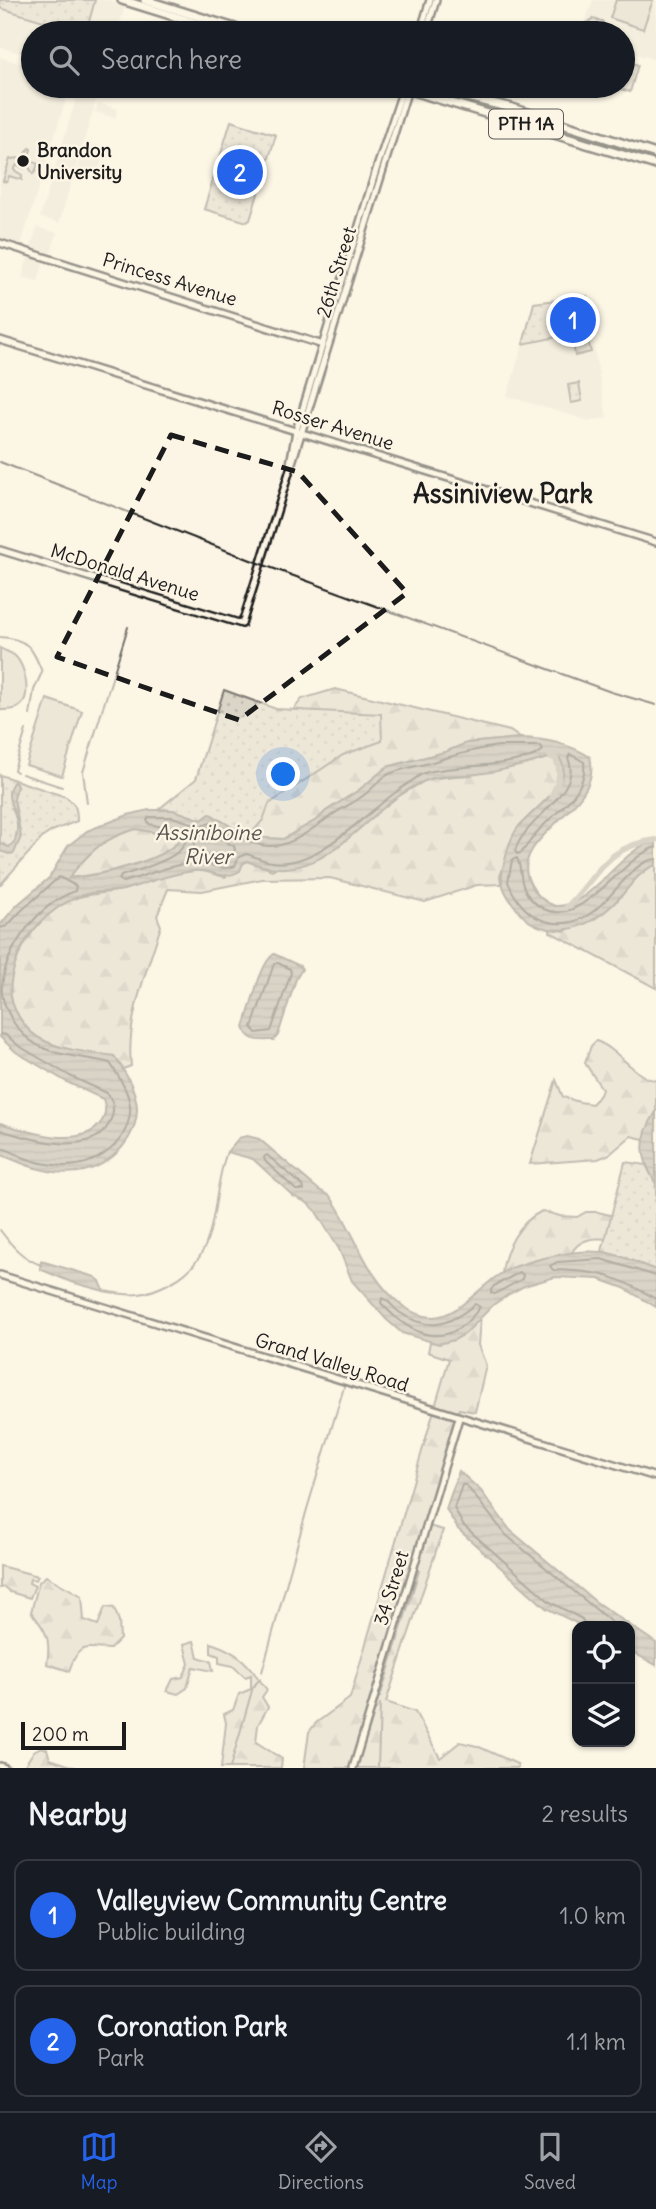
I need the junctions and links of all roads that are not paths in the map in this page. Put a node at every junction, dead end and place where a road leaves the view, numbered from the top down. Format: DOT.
graph roads {
  1 [pos="122,0"];
  2 [pos="145,0"];
  3 [pos="430,0"];
  4 [pos="436,0"];
  5 [pos="189,21"];
  6 [pos="212,21"];
  7 [pos="424,21"];
  8 [pos="430,21"];
  9 [pos="401,98"];
  10 [pos="401,98"];
  11 [pos="440,98"];
  12 [pos="473,98"];
  13 [pos="656,154"];
  14 [pos="656,165"];
  15 [pos="0,243"];
  16 [pos="0,340"];
  17 [pos="322,345"];
  18 [pos="329,347"];
  19 [pos="296,431"];
  20 [pos="303,433"];
  21 [pos="290,467"];
  22 [pos="656,542"];
  23 [pos="0,550"];
  24 [pos="242,624"];
  25 [pos="0,1275"];
  26 [pos="459,1418"];
  27 [pos="656,1477"];
  28 [pos="353,1768"];
  1 -- 5 [label="main road"];
  2 -- 6 [label="main road"];
  3 -- 7 [label="street"];
  4 -- 8 [label="street"];
  9 -- 17 [label="street, 26th Street"];
  10 -- 18 [label="street, 26th Street"];
  11 -- 14 [label="main road, PTH 1A"];
  12 -- 13 [label="main road, PTH 1A"];
  15 -- 17 [label="street, Princess Avenue"];
  16 -- 19 [label="street, Rosser Avenue"];
  17 -- 18 [label="street, Princess Avenue"];
  17 -- 19 [label="street, 26th Street"];
  18 -- 20 [label="street, 26th Street"];
  19 -- 20 [label="street, Rosser Avenue"];
  19 -- 21 [label="street, 26th Street"];
  20 -- 21 [label="street, 26th Street"];
  20 -- 22 [label="street, Rosser Avenue"];
  21 -- 24 [label="street, 26th Street"];
  23 -- 24 [label="street, McDonald Avenue"];
  25 -- 26 [label="street, Grand Valley Road"];
  26 -- 27 [label="street, Grand Valley Road"];
  26 -- 28 [label="street, 34 Street"];
}
